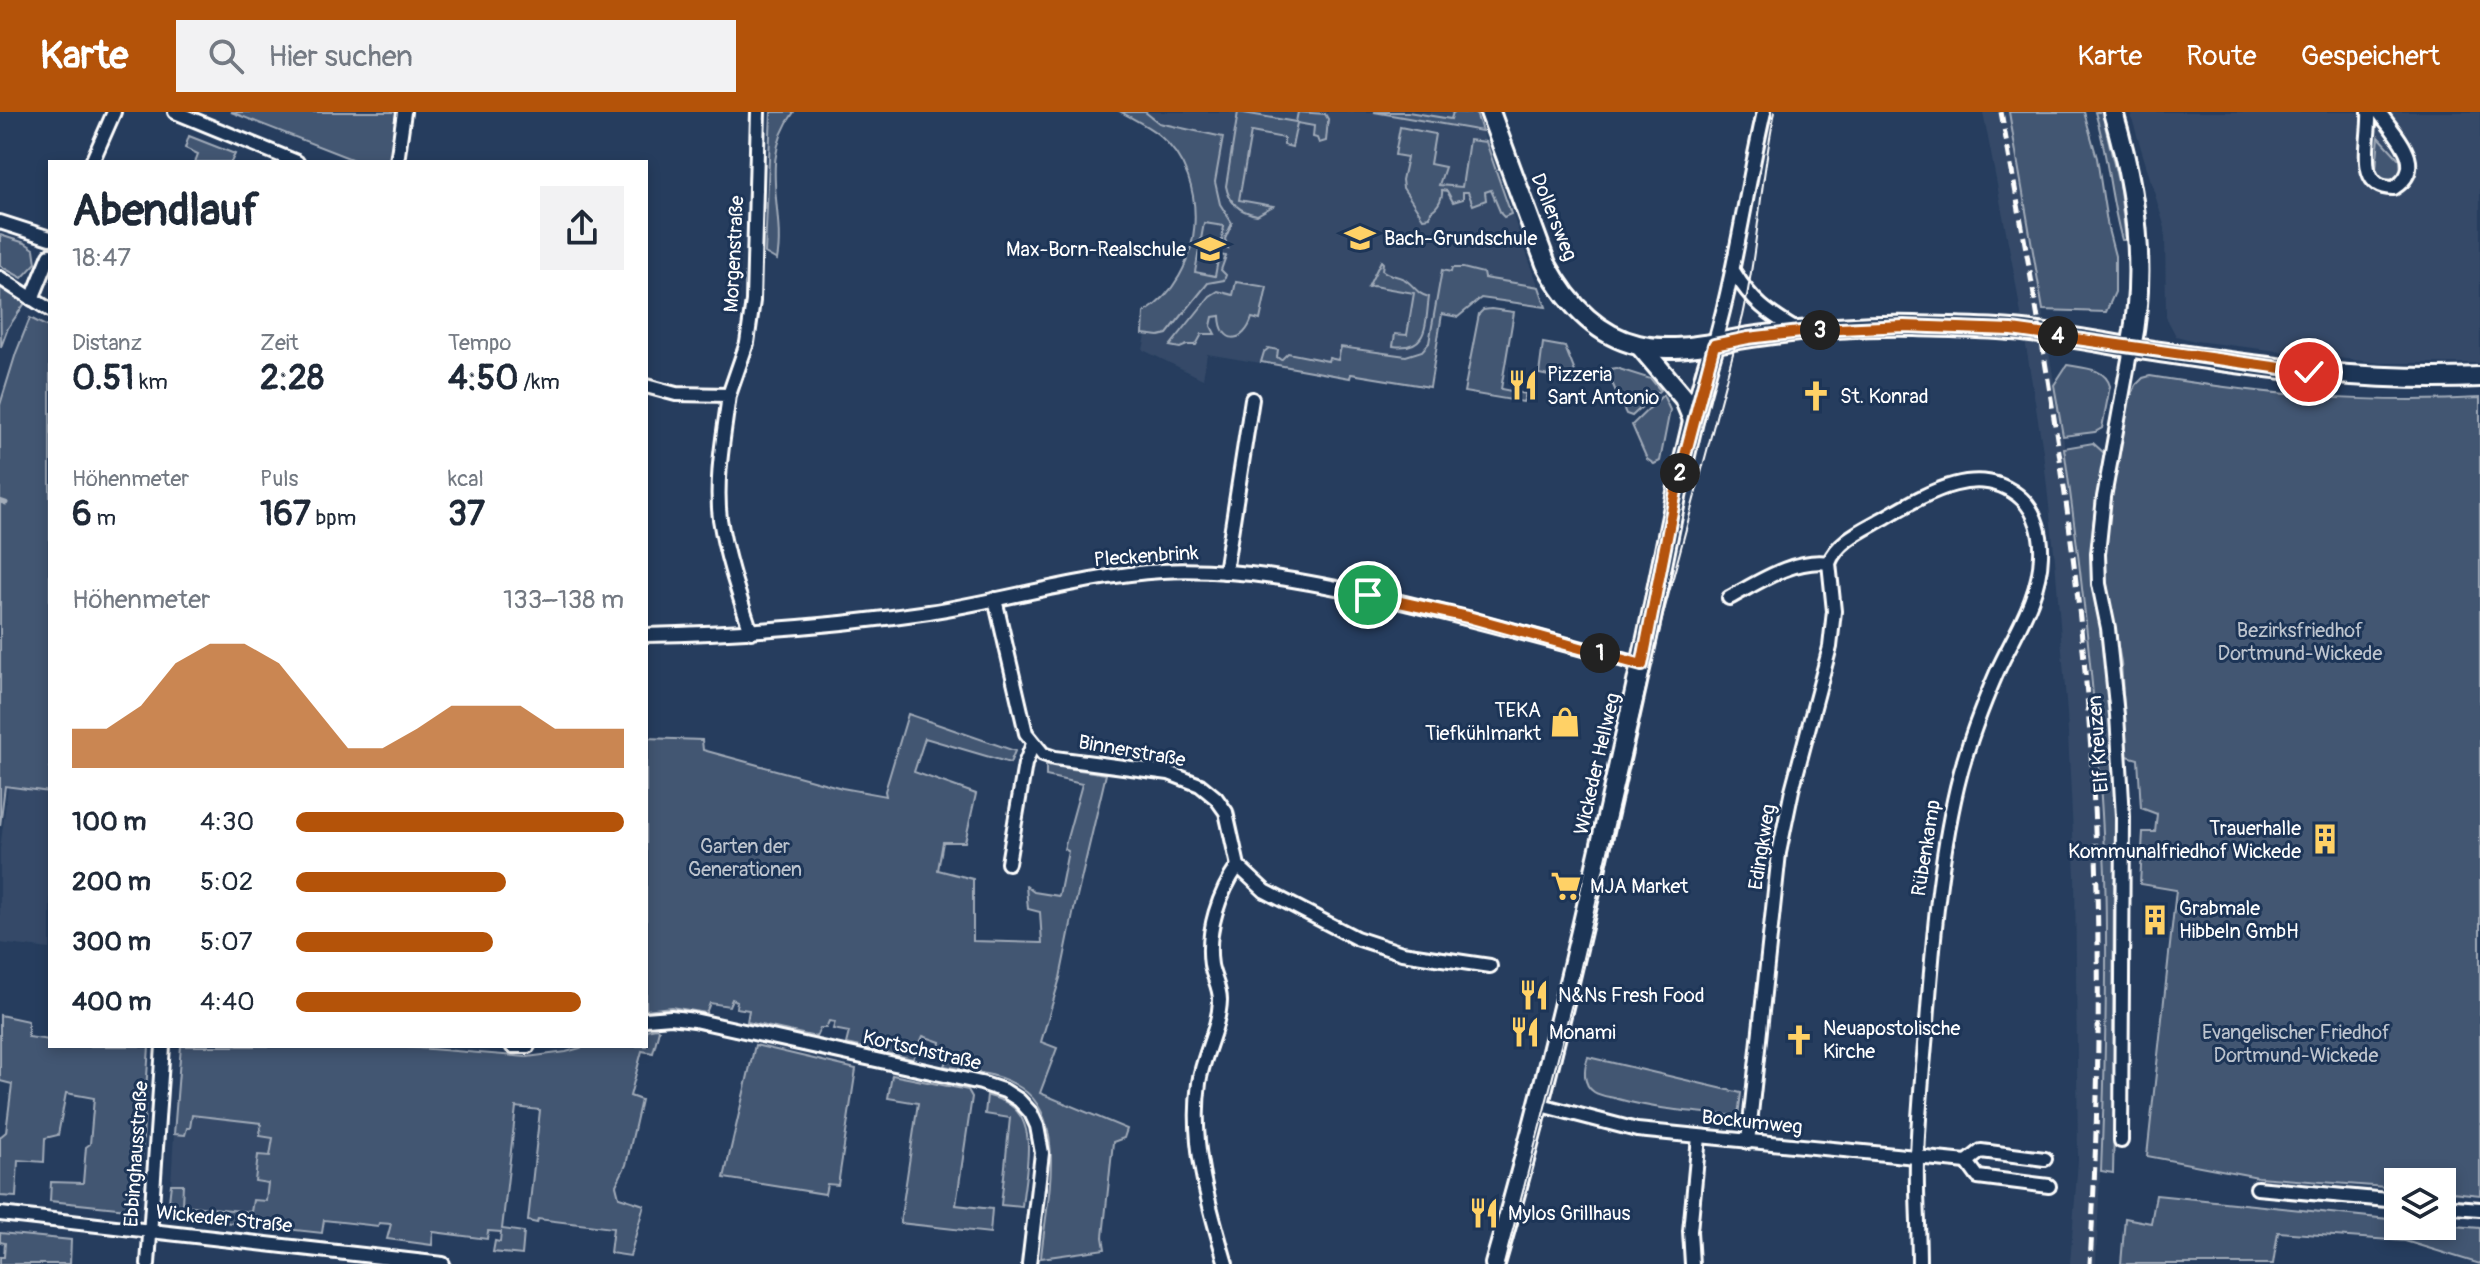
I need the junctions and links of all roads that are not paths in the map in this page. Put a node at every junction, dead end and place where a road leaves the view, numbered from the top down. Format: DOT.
graph roads {
  1 [pos="114,112"];
  2 [pos="175,112"];
  3 [pos="404,112"];
  4 [pos="758,112"];
  5 [pos="1490,112"];
  6 [pos="1764,112"];
  7 [pos="2113,112"];
  8 [pos="2369,112"];
  9 [pos="2379,112"];
  10 [pos="93,160"];
  11 [pos="292,160"];
  12 [pos="397,160"];
  13 [pos="0,222"];
  14 [pos="48,237"];
  15 [pos="48,260"];
  16 [pos="1734,272"];
  17 [pos="0,278"];
  18 [pos="32,299"];
  19 [pos="48,309"];
  20 [pos="1798,331"];
  21 [pos="1714,345"];
  22 [pos="1640,346"];
  23 [pos="2131,348"];
  24 [pos="2480,377"];
  25 [pos="648,387"];
  26 [pos="729,395"];
  27 [pos="1252,399"];
  28 [pos="1693,420"];
  29 [pos="1829,563"];
  30 [pos="1225,572"];
  31 [pos="1729,598"];
  32 [pos="995,599"];
  33 [pos="751,632"];
  34 [pos="648,635"];
  35 [pos="1642,665"];
  36 [pos="1033,744"];
  37 [pos="1008,863"];
  38 [pos="1238,866"];
  39 [pos="1490,966"];
  40 [pos="648,1019"];
  41 [pos="163,1048"];
  42 [pos="1537,1104"];
  43 [pos="1699,1137"];
  44 [pos="2121,1141"];
  45 [pos="1748,1142"];
  46 [pos="1917,1158"];
  47 [pos="2045,1159"];
  48 [pos="1967,1162"];
  49 [pos="2049,1186"];
  50 [pos="2257,1188"];
  51 [pos="2384,1200"];
  52 [pos="2456,1207"];
  53 [pos="2480,1209"];
  54 [pos="0,1214"];
  55 [pos="150,1231"];
  56 [pos="148,1264"];
  57 [pos="443,1264"];
  58 [pos="1029,1264"];
  59 [pos="1226,1264"];
  60 [pos="1495,1264"];
  61 [pos="1692,1264"];
  62 [pos="1919,1264"];
  1 -- 10 [label="street"];
  2 -- 11 [label="street"];
  3 -- 12 [label="street"];
  4 -- 26 [label="street, Morgenstraße"];
  5 -- 22 [label="main road, Dollersweg"];
  6 -- 16 [label="street, Wickeder Hellweg"];
  7 -- 23 [label="main road"];
  8 -- 9 [label="street"];
  13 -- 14 [label="street"];
  15 -- 18 [label="street"];
  16 -- 20 [label="street"];
  16 -- 21 [label="street, Wickeder Hellweg"];
  17 -- 18 [label="street"];
  18 -- 19 [label="street"];
  20 -- 21 [label="main road, Dollersweg"];
  20 -- 23 [label="main road, Dollersweg"];
  21 -- 22 [label="main road, Dollersweg"];
  21 -- 28 [label="main road, Wickeder Hellweg"];
  22 -- 28 [label="main road, Dollersweg"];
  23 -- 24 [label="main road, Dollersweg"];
  23 -- 44 [label="street, Elf Kreuzen"];
  25 -- 26 [label="street"];
  26 -- 33 [label="street, Morgenstraße"];
  27 -- 30 [label="street"];
  28 -- 35 [label="main road, Wickeder Hellweg"];
  29 -- 31 [label="street"];
  29 -- 45 [label="street, Edingkweg"];
  29 -- 46 [label="street, Rübenkamp"];
  30 -- 32 [label="street, Pleckenbrink"];
  30 -- 35 [label="street, Pleckenbrink"];
  32 -- 33 [label="street, Pleckenbrink"];
  32 -- 36 [label="street"];
  33 -- 34 [label="street, Pleckenbrink"];
  35 -- 42 [label="main road, Wickeder Hellweg"];
  36 -- 37 [label="street"];
  36 -- 38 [label="street, Binnerstraße"];
  38 -- 39 [label="street"];
  38 -- 59 [label="street"];
  40 -- 58 [label="street, Kortschstraße"];
  41 -- 55 [label="street, Ebbinghausstraße"];
  42 -- 43 [label="street, Bockumweg"];
  42 -- 60 [label="main road, Wickeder Hellweg"];
  43 -- 45 [label="street, Bockumweg"];
  43 -- 61 [label="street"];
  45 -- 46 [label="street, Bockumweg"];
  46 -- 48 [label="street, Bockumweg"];
  46 -- 62 [label="street, Rübenkamp"];
  47 -- 48 [label="street, Bockumweg"];
  48 -- 49 [label="street, Bockumweg"];
  50 -- 51 [label="street"];
  52 -- 53 [label="street"];
  54 -- 55 [label="street, Wickeder Straße"];
  55 -- 56 [label="street, Ebbinghausstraße"];
  55 -- 57 [label="street, Wickeder Straße"];
}
